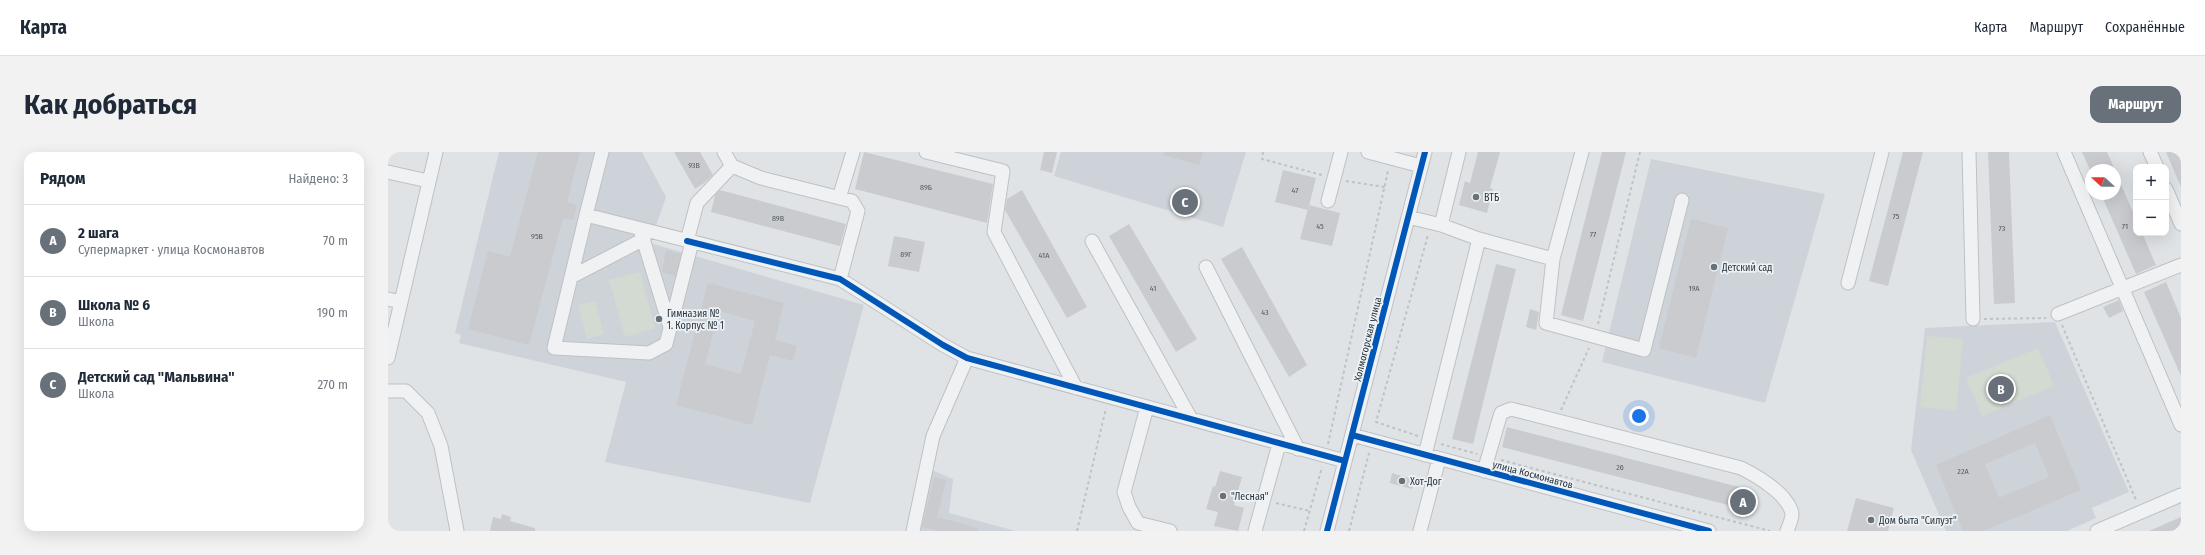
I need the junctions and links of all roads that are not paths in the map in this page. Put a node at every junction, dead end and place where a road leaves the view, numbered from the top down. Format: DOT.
graph roads {
  1 [pos="436,152"];
  2 [pos="602,152"];
  3 [pos="724,152"];
  4 [pos="853,152"];
  5 [pos="926,152"];
  6 [pos="1341,152"];
  7 [pos="1368,152"];
  8 [pos="1425,152"];
  9 [pos="1459,152"];
  10 [pos="1582,152"];
  11 [pos="1882,152"];
  12 [pos="1969,152"];
  13 [pos="2064,152"];
  14 [pos="2150,152"];
  15 [pos="2156,164"];
  16 [pos="732,166"];
  17 [pos="1421,166"];
  18 [pos="388,172"];
  19 [pos="428,181"];
  20 [pos="2169,196"];
  21 [pos="839,198"];
  22 [pos="1328,200"];
  23 [pos="1682,200"];
  24 [pos="586,215"];
  25 [pos="1408,217"];
  26 [pos="2181,224"];
  27 [pos="1441,225"];
  28 [pos="642,234"];
  29 [pos="1479,239"];
  30 [pos="690,241"];
  31 [pos="1092,241"];
  32 [pos="1553,259"];
  33 [pos="2181,265"];
  34 [pos="1206,267"];
  35 [pos="571,277"];
  36 [pos="840,279"];
  37 [pos="1848,283"];
  38 [pos="2124,288"];
  39 [pos="388,299"];
  40 [pos="401,302"];
  41 [pos="2058,314"];
  42 [pos="1973,319"];
  43 [pos="670,328"];
  44 [pos="388,358"];
  45 [pos="968,358"];
  46 [pos="1076,388"];
  47 [pos="388,391"];
  48 [pos="1147,407"];
  49 [pos="1190,419"];
  50 [pos="2181,425"];
  51 [pos="1352,435"];
  52 [pos="1279,444"];
  53 [pos="1298,449"];
  54 [pos="1425,455"];
  55 [pos="1439,459"];
  56 [pos="1345,462"];
  57 [pos="1484,471"];
  58 [pos="2181,495"];
  59 [pos="1684,528"];
  60 [pos="457,531"];
  61 [pos="914,531"];
  62 [pos="1170,531"];
  63 [pos="1255,531"];
  64 [pos="1327,531"];
  65 [pos="1420,531"];
  66 [pos="1709,531"];
  67 [pos="1787,531"];
  68 [pos="2097,531"];
  1 -- 19 [label="street"];
  2 -- 24 [label="street"];
  3 -- 16 [label="street"];
  4 -- 21 [label="street"];
  5 -- 46 [label="street"];
  6 -- 22 [label="street"];
  7 -- 17 [label="street"];
  8 -- 17 [label="street, Холмогорская улица"];
  9 -- 27 [label="street"];
  10 -- 32 [label="street"];
  11 -- 37 [label="street"];
  12 -- 42 [label="street"];
  13 -- 38 [label="street"];
  14 -- 15 [label="street"];
  16 -- 21 [label="street"];
  16 -- 30 [label="street"];
  17 -- 25 [label="street, Холмогорская улица"];
  18 -- 19 [label="street"];
  19 -- 40 [label="street"];
  20 -- 26 [label="street"];
  21 -- 36 [label="street"];
  23 -- 32 [label="street"];
  24 -- 28 [label="street"];
  24 -- 35 [label="street"];
  25 -- 27 [label="street"];
  25 -- 51 [label="street, Холмогорская улица"];
  27 -- 29 [label="street"];
  28 -- 30 [label="street"];
  28 -- 35 [label="street"];
  28 -- 43 [label="street"];
  29 -- 32 [label="street"];
  29 -- 54 [label="street"];
  30 -- 36 [label="street"];
  30 -- 43 [label="street"];
  31 -- 49 [label="street"];
  33 -- 38 [label="street"];
  34 -- 53 [label="street"];
  35 -- 43 [label="street"];
  36 -- 45 [label="street"];
  38 -- 41 [label="street"];
  38 -- 50 [label="street"];
  39 -- 40 [label="street"];
  40 -- 44 [label="street"];
  45 -- 46 [label="street"];
  45 -- 61 [label="street"];
  46 -- 48 [label="street"];
  47 -- 60 [label="street"];
  48 -- 49 [label="street"];
  48 -- 62 [label="street"];
  49 -- 52 [label="street"];
  51 -- 54 [label="street, улица Космонавтов"];
  51 -- 56 [label="street, Холмогорская улица"];
  52 -- 53 [label="street"];
  52 -- 63 [label="street"];
  53 -- 56 [label="street"];
  54 -- 55 [label="street, улица Космонавтов"];
  55 -- 57 [label="street, улица Космонавтов"];
  55 -- 65 [label="street"];
  56 -- 64 [label="street, Холмогорская улица"];
  57 -- 59 [label="street, улица Космонавтов"];
  57 -- 67 [label="street"];
  58 -- 68 [label="street"];
  59 -- 66 [label="street, улица Космонавтов"];
}
